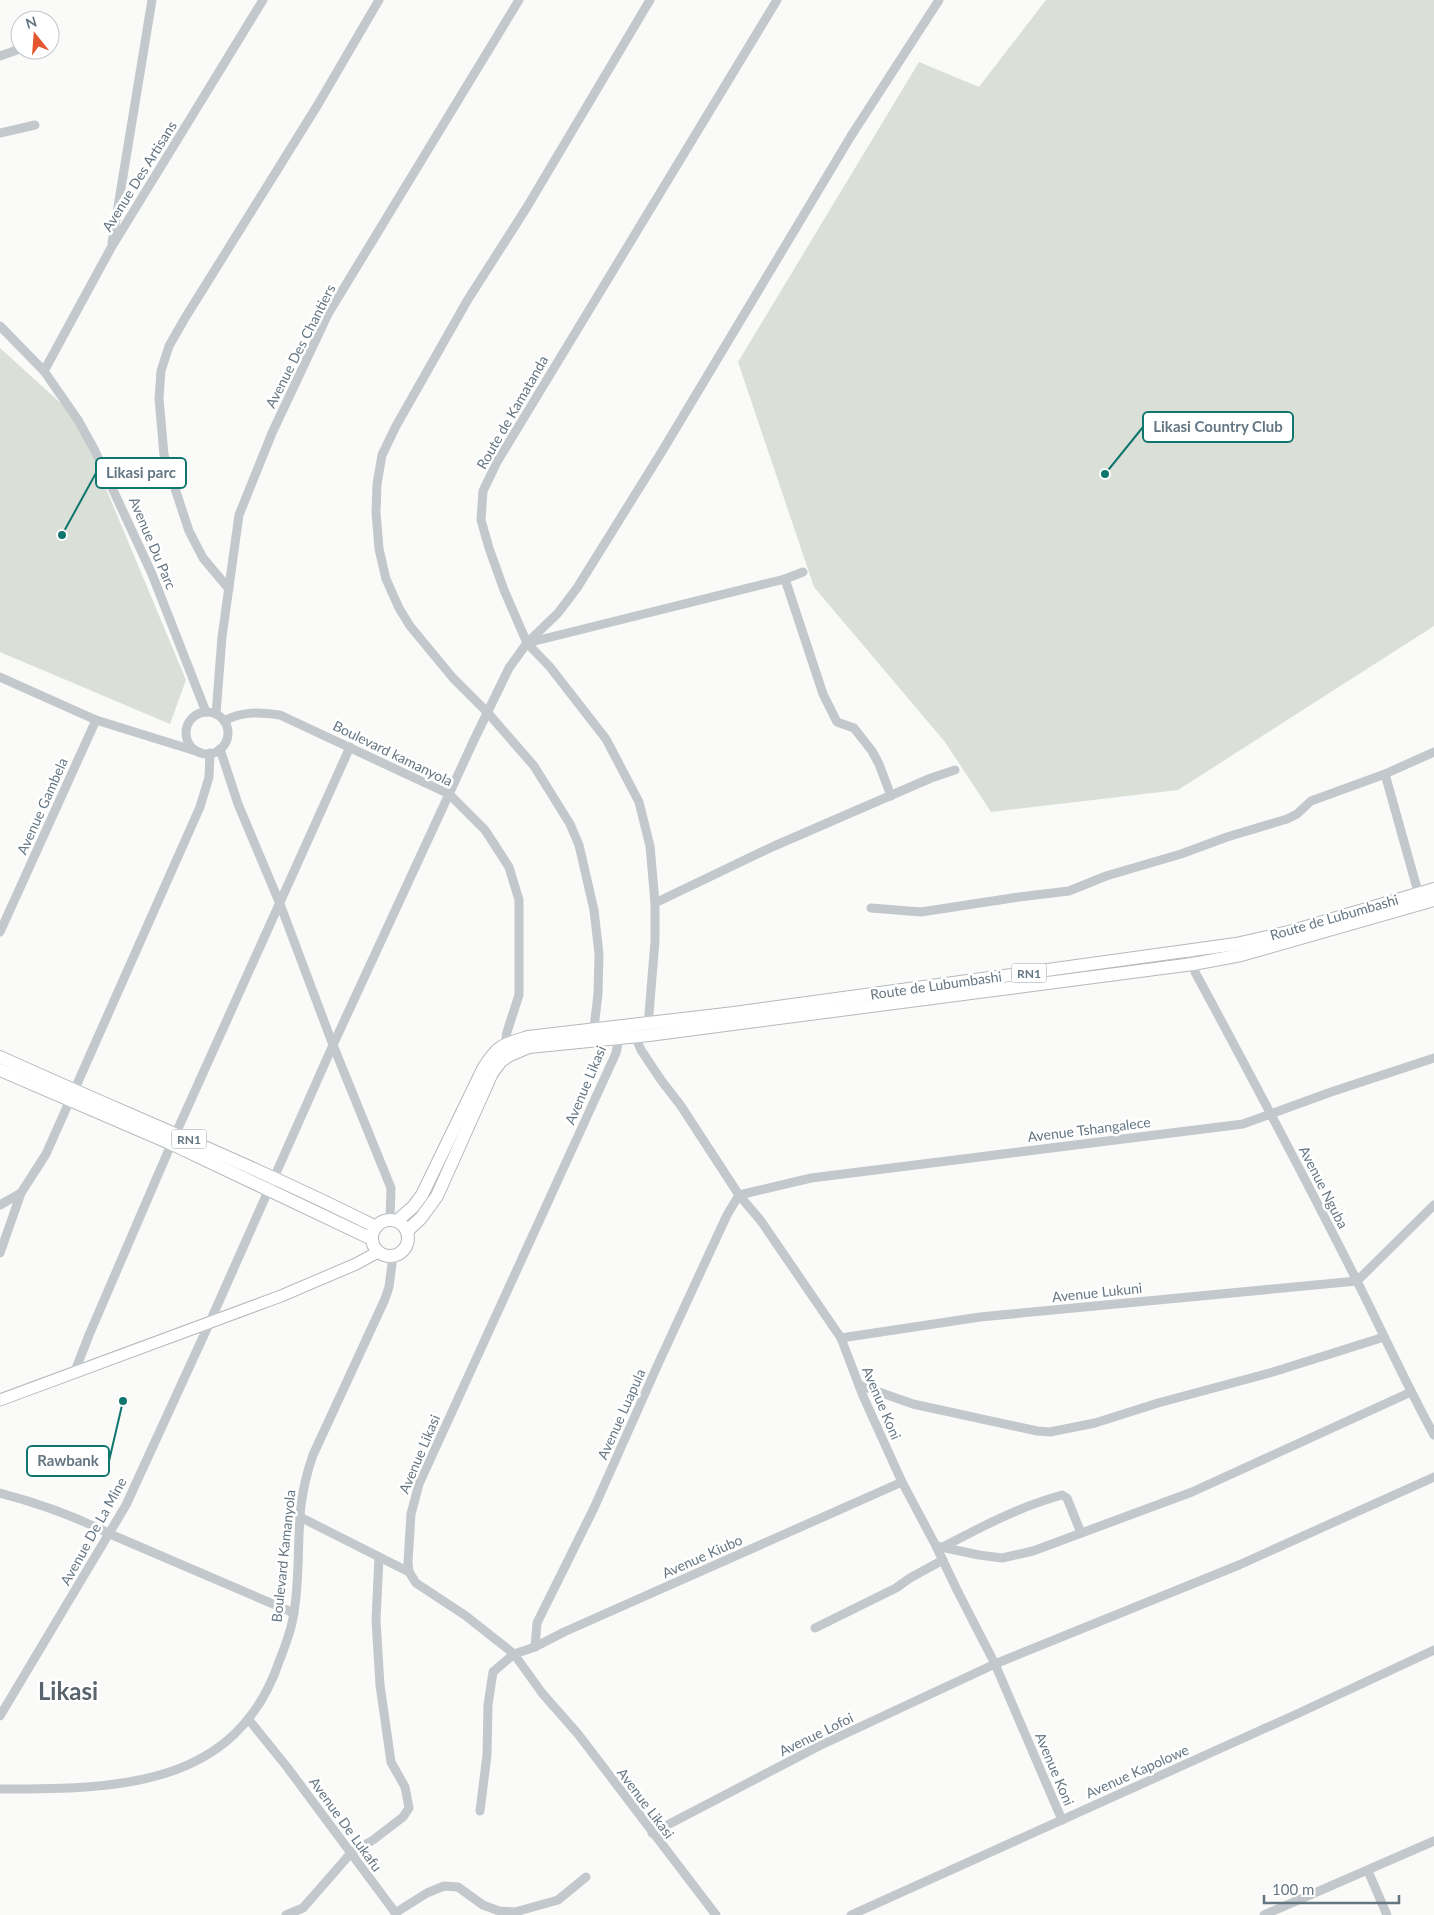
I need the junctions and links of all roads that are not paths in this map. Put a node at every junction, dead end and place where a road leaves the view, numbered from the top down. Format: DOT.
graph roads {
  1 [pos="152,0"];
  2 [pos="263,0"];
  3 [pos="379,0"];
  4 [pos="519,0"];
  5 [pos="650,0"];
  6 [pos="777,0"];
  7 [pos="939,0"];
  8 [pos="35,125"];
  9 [pos="0,133"];
  10 [pos="111,248"];
  11 [pos="0,326"];
  12 [pos="44,370"];
  13 [pos="803,572"];
  14 [pos="784,579"];
  15 [pos="228,588"];
  16 [pos="527,643"];
  17 [pos="0,676"];
  18 [pos="206,712"];
  19 [pos="487,712"];
  20 [pos="216,714"];
  21 [pos="96,720"];
  22 [pos="224,721"];
  23 [pos="350,747"];
  24 [pos="220,749"];
  25 [pos="199,752"];
  26 [pos="1434,752"];
  27 [pos="210,753"];
  28 [pos="954,770"];
  29 [pos="1385,774"];
  30 [pos="448,794"];
  31 [pos="891,796"];
  32 [pos="1434,889"];
  33 [pos="1420,899"];
  34 [pos="1434,900"];
  35 [pos="655,903"];
  36 [pos="280,904"];
  37 [pos="871,908"];
  38 [pos="0,932"];
  39 [pos="1191,958"];
  40 [pos="594,1028"];
  41 [pos="642,1029"];
  42 [pos="619,1038"];
  43 [pos="333,1045"];
  44 [pos="502,1053"];
  45 [pos="0,1057"];
  46 [pos="1434,1058"];
  47 [pos="8,1069"];
  48 [pos="71,1096"];
  49 [pos="1271,1112"];
  50 [pos="174,1139"];
  51 [pos="271,1183"];
  52 [pos="22,1193"];
  53 [pos="739,1195"];
  54 [pos="0,1206"];
  55 [pos="1434,1206"];
  56 [pos="394,1220"];
  57 [pos="407,1231"];
  58 [pos="374,1233"];
  59 [pos="1,1247"];
  60 [pos="378,1252"];
  61 [pos="393,1256"];
  62 [pos="1357,1281"];
  63 [pos="210,1324"];
  64 [pos="1384,1337"];
  65 [pos="841,1338"];
  66 [pos="75,1371"];
  67 [pos="858,1384"];
  68 [pos="1411,1392"];
  69 [pos="0,1400"];
  70 [pos="1434,1435"];
  71 [pos="1434,1477"];
  72 [pos="902,1482"];
  73 [pos="0,1493"];
  74 [pos="300,1517"];
  75 [pos="1081,1533"];
  76 [pos="110,1534"];
  77 [pos="940,1547"];
  78 [pos="379,1557"];
  79 [pos="943,1560"];
  80 [pos="409,1572"];
  81 [pos="294,1613"];
  82 [pos="815,1628"];
  83 [pos="535,1647"];
  84 [pos="1434,1650"];
  85 [pos="514,1654"];
  86 [pos="995,1664"];
  87 [pos="0,1716"];
  88 [pos="249,1720"];
  89 [pos="0,1789"];
  90 [pos="480,1811"];
  91 [pos="1062,1820"];
  92 [pos="652,1833"];
  93 [pos="1434,1842"];
  94 [pos="351,1853"];
  95 [pos="1368,1870"];
  96 [pos="586,1877"];
  97 [pos="396,1914"];
  98 [pos="286,1915"];
  99 [pos="716,1915"];
  100 [pos="851,1915"];
  101 [pos="1264,1915"];
  102 [pos="1387,1915"];
  1 -- 10 [label="street"];
  2 -- 10 [label="street, Avenue Des Artisans"];
  3 -- 15 [label="street"];
  4 -- 15 [label="street, Avenue Des Chantiers"];
  5 -- 19 [label="street"];
  6 -- 16 [label="street, Route de Kamatanda"];
  7 -- 16 [label="street, Avenue De La Mine"];
  8 -- 9 [label="street"];
  10 -- 12 [label="street, Avenue Des Artisans"];
  11 -- 12 [label="street, Avenue Du Parc"];
  12 -- 18 [label="street, Avenue Du Parc"];
  13 -- 14 [label="street"];
  14 -- 16 [label="street"];
  14 -- 31 [label="street"];
  15 -- 20 [label="street, Avenue Des Chantiers"];
  16 -- 19 [label="street, Avenue De La Mine"];
  16 -- 35 [label="street, Route de Kamatanda"];
  17 -- 21 [label="street"];
  18 -- 20 [label="street"];
  18 -- 25 [label="street"];
  19 -- 30 [label="street, Avenue De La Mine"];
  19 -- 40 [label="street"];
  20 -- 22 [label="street"];
  21 -- 25 [label="street"];
  21 -- 38 [label="street, Avenue Gambela"];
  22 -- 23 [label="street, Boulevard kamanyola"];
  22 -- 24 [label="street"];
  23 -- 30 [label="street, Boulevard kamanyola"];
  23 -- 36 [label="street"];
  24 -- 27 [label="street"];
  24 -- 36 [label="street"];
  25 -- 27 [label="street"];
  26 -- 29 [label="street"];
  27 -- 48 [label="street"];
  28 -- 31 [label="street"];
  29 -- 33 [label="street"];
  29 -- 37 [label="street"];
  30 -- 43 [label="street, Avenue De La Mine"];
  30 -- 44 [label="street, Boulevard kamanyola"];
  31 -- 35 [label="street"];
  32 -- 33 [label="highway, Route de Lubumbashi / RN1"];
  33 -- 34 [label="highway, Route de Lubumbashi / RN1"];
  33 -- 39 [label="highway, Route de Lubumbashi / RN1"];
  35 -- 41 [label="street, Route de Kamatanda"];
  36 -- 43 [label="street"];
  36 -- 50 [label="street"];
  39 -- 41 [label="highway, Route de Lubumbashi / RN1"];
  39 -- 49 [label="street, Avenue Nguba"];
  40 -- 41 [label="highway, Route de Lubumbashi / RN1"];
  40 -- 44 [label="highway, Route de Lubumbashi / RN1"];
  41 -- 42 [label="highway, Route de Lubumbashi / RN1"];
  41 -- 53 [label="street, Avenue Koni"];
  42 -- 44 [label="highway, Route de Lubumbashi / RN1"];
  42 -- 80 [label="street, Avenue Likasi"];
  43 -- 51 [label="street, Avenue De La Mine"];
  43 -- 56 [label="street"];
  44 -- 56 [label="highway"];
  44 -- 57 [label="highway"];
  45 -- 47 [label="highway, RN1"];
  46 -- 49 [label="street, Avenue Tshangalece"];
  47 -- 48 [label="highway, RN1"];
  48 -- 50 [label="highway, RN1"];
  48 -- 52 [label="street"];
  49 -- 53 [label="street, Avenue Tshangalece"];
  49 -- 62 [label="street, Avenue Nguba"];
  50 -- 51 [label="highway, RN1"];
  50 -- 66 [label="street"];
  51 -- 58 [label="highway, RN1"];
  51 -- 63 [label="street, Avenue De La Mine"];
  52 -- 54 [label="street"];
  52 -- 59 [label="street"];
  53 -- 65 [label="street, Avenue Koni"];
  53 -- 83 [label="street, Avenue Luapula"];
  55 -- 62 [label="street"];
  56 -- 57 [label="highway"];
  56 -- 58 [label="highway"];
  57 -- 61 [label="highway"];
  58 -- 60 [label="highway"];
  60 -- 61 [label="highway"];
  60 -- 63 [label="main road"];
  61 -- 74 [label="street, Boulevard Kamanyola"];
  62 -- 64 [label="street, Avenue Nguba"];
  62 -- 65 [label="street, Avenue Lukuni"];
  63 -- 66 [label="main road"];
  63 -- 76 [label="street, Avenue De La Mine"];
  64 -- 67 [label="street"];
  64 -- 68 [label="street, Avenue Nguba"];
  65 -- 67 [label="street, Avenue Koni"];
  66 -- 69 [label="main road"];
  67 -- 72 [label="street, Avenue Koni"];
  68 -- 70 [label="street, Avenue Nguba"];
  68 -- 75 [label="street"];
  71 -- 86 [label="street, Avenue Lofoi"];
  72 -- 77 [label="street, Avenue Koni"];
  72 -- 83 [label="street, Avenue Kiubo"];
  73 -- 76 [label="street"];
  74 -- 78 [label="street"];
  74 -- 81 [label="street, Boulevard Kamanyola"];
  75 -- 77 [label="street"];
  75 -- 77 [label="street"];
  76 -- 81 [label="street"];
  76 -- 87 [label="street, Avenue De La Mine"];
  77 -- 79 [label="street, Avenue Koni"];
  78 -- 80 [label="street"];
  78 -- 94 [label="street"];
  79 -- 82 [label="street"];
  79 -- 86 [label="street, Avenue Koni"];
  80 -- 85 [label="street, Avenue Likasi"];
  81 -- 88 [label="street, Boulevard Kamanyola"];
  83 -- 85 [label="street, Avenue Kiubo"];
  84 -- 91 [label="street, Avenue Kapolowe"];
  85 -- 90 [label="street"];
  85 -- 92 [label="street, Avenue Likasi"];
  86 -- 91 [label="street, Avenue Koni"];
  86 -- 92 [label="street, Avenue Lofoi"];
  88 -- 89 [label="street, Boulevard Kamanyola"];
  88 -- 94 [label="street, Avenue De Lukafu"];
  91 -- 100 [label="street, Avenue Kapolowe"];
  92 -- 99 [label="street, Avenue Likasi"];
  93 -- 95 [label="street"];
  94 -- 97 [label="street, Avenue De Lukafu"];
  94 -- 98 [label="street"];
  95 -- 101 [label="street"];
  95 -- 102 [label="street"];
  96 -- 97 [label="street"];
}
